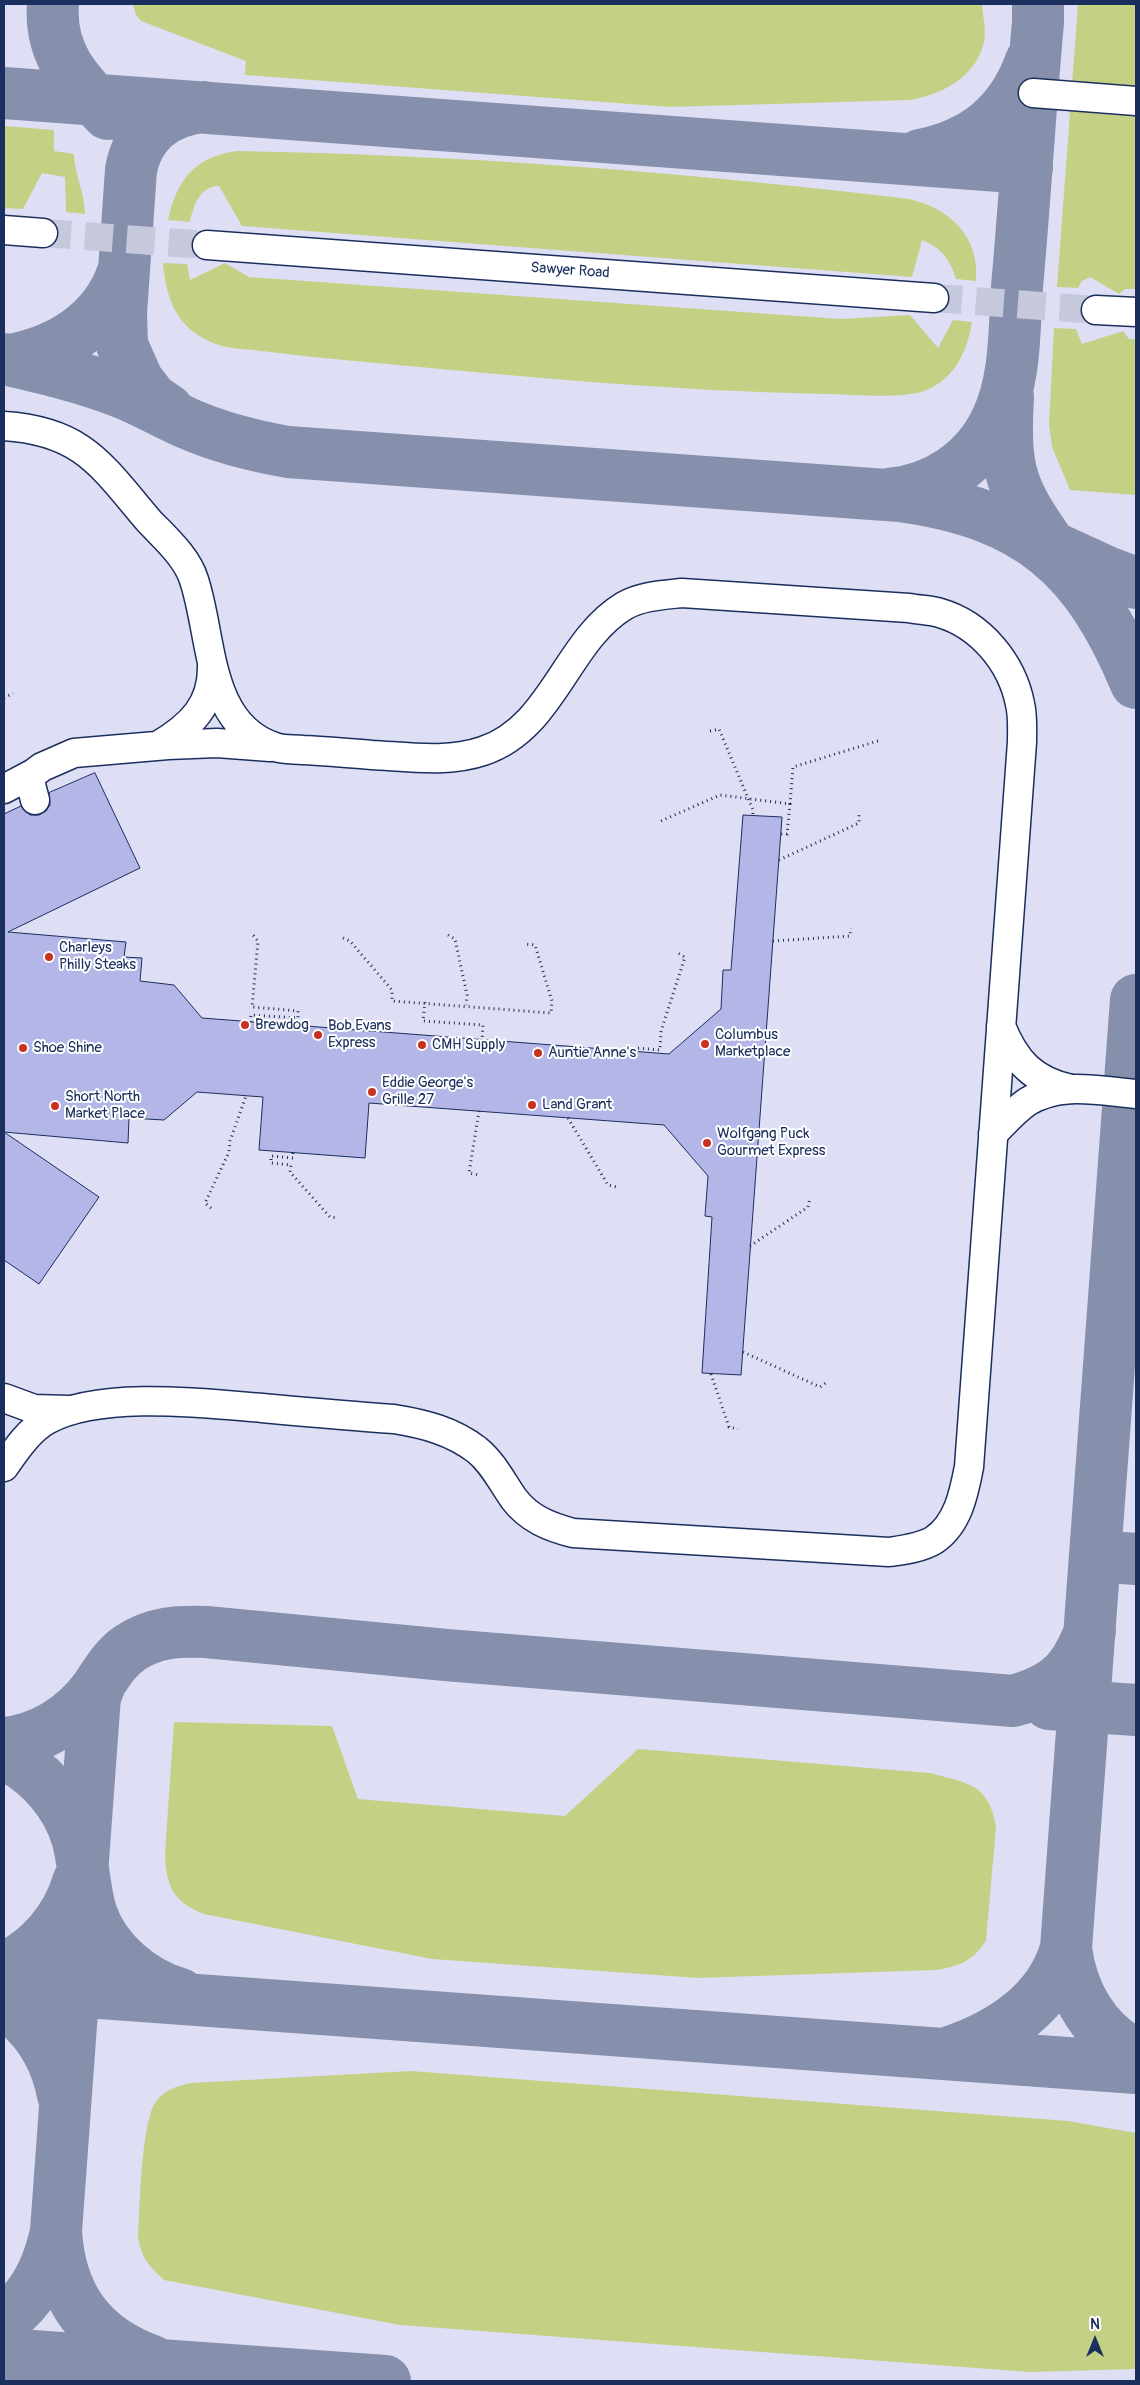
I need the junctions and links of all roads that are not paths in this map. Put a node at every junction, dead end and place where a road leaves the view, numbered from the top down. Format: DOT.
graph roads {
  1 [pos="1033,93"];
  2 [pos="1136,101"];
  3 [pos="4,230"];
  4 [pos="43,233"];
  5 [pos="207,244"];
  6 [pos="934,298"];
  7 [pos="1096,310"];
  8 [pos="1136,312"];
  9 [pos="4,426"];
  10 [pos="212,659"];
  11 [pos="156,747"];
  12 [pos="276,748"];
  13 [pos="34,773"];
  14 [pos="4,789"];
  15 [pos="35,800"];
  16 [pos="1000,1026"];
  17 [pos="1071,1089"];
  18 [pos="1136,1094"];
  19 [pos="993,1134"];
  20 [pos="4,1398"];
  21 [pos="80,1409"];
  22 [pos="4,1468"];
  1 -- 2 [label="street"];
  3 -- 4 [label="street"];
  5 -- 6 [label="street, Sawyer Road"];
  7 -- 8 [label="street"];
  9 -- 10 [label="street"];
  10 -- 11 [label="street"];
  10 -- 12 [label="street"];
  11 -- 12 [label="street"];
  11 -- 13 [label="street"];
  12 -- 16 [label="street"];
  13 -- 14 [label="street"];
  13 -- 15 [label="street"];
  16 -- 17 [label="street"];
  16 -- 19 [label="street"];
  17 -- 18 [label="street"];
  17 -- 19 [label="street"];
  19 -- 21 [label="street"];
  20 -- 21 [label="street"];
  21 -- 22 [label="street"];
}
